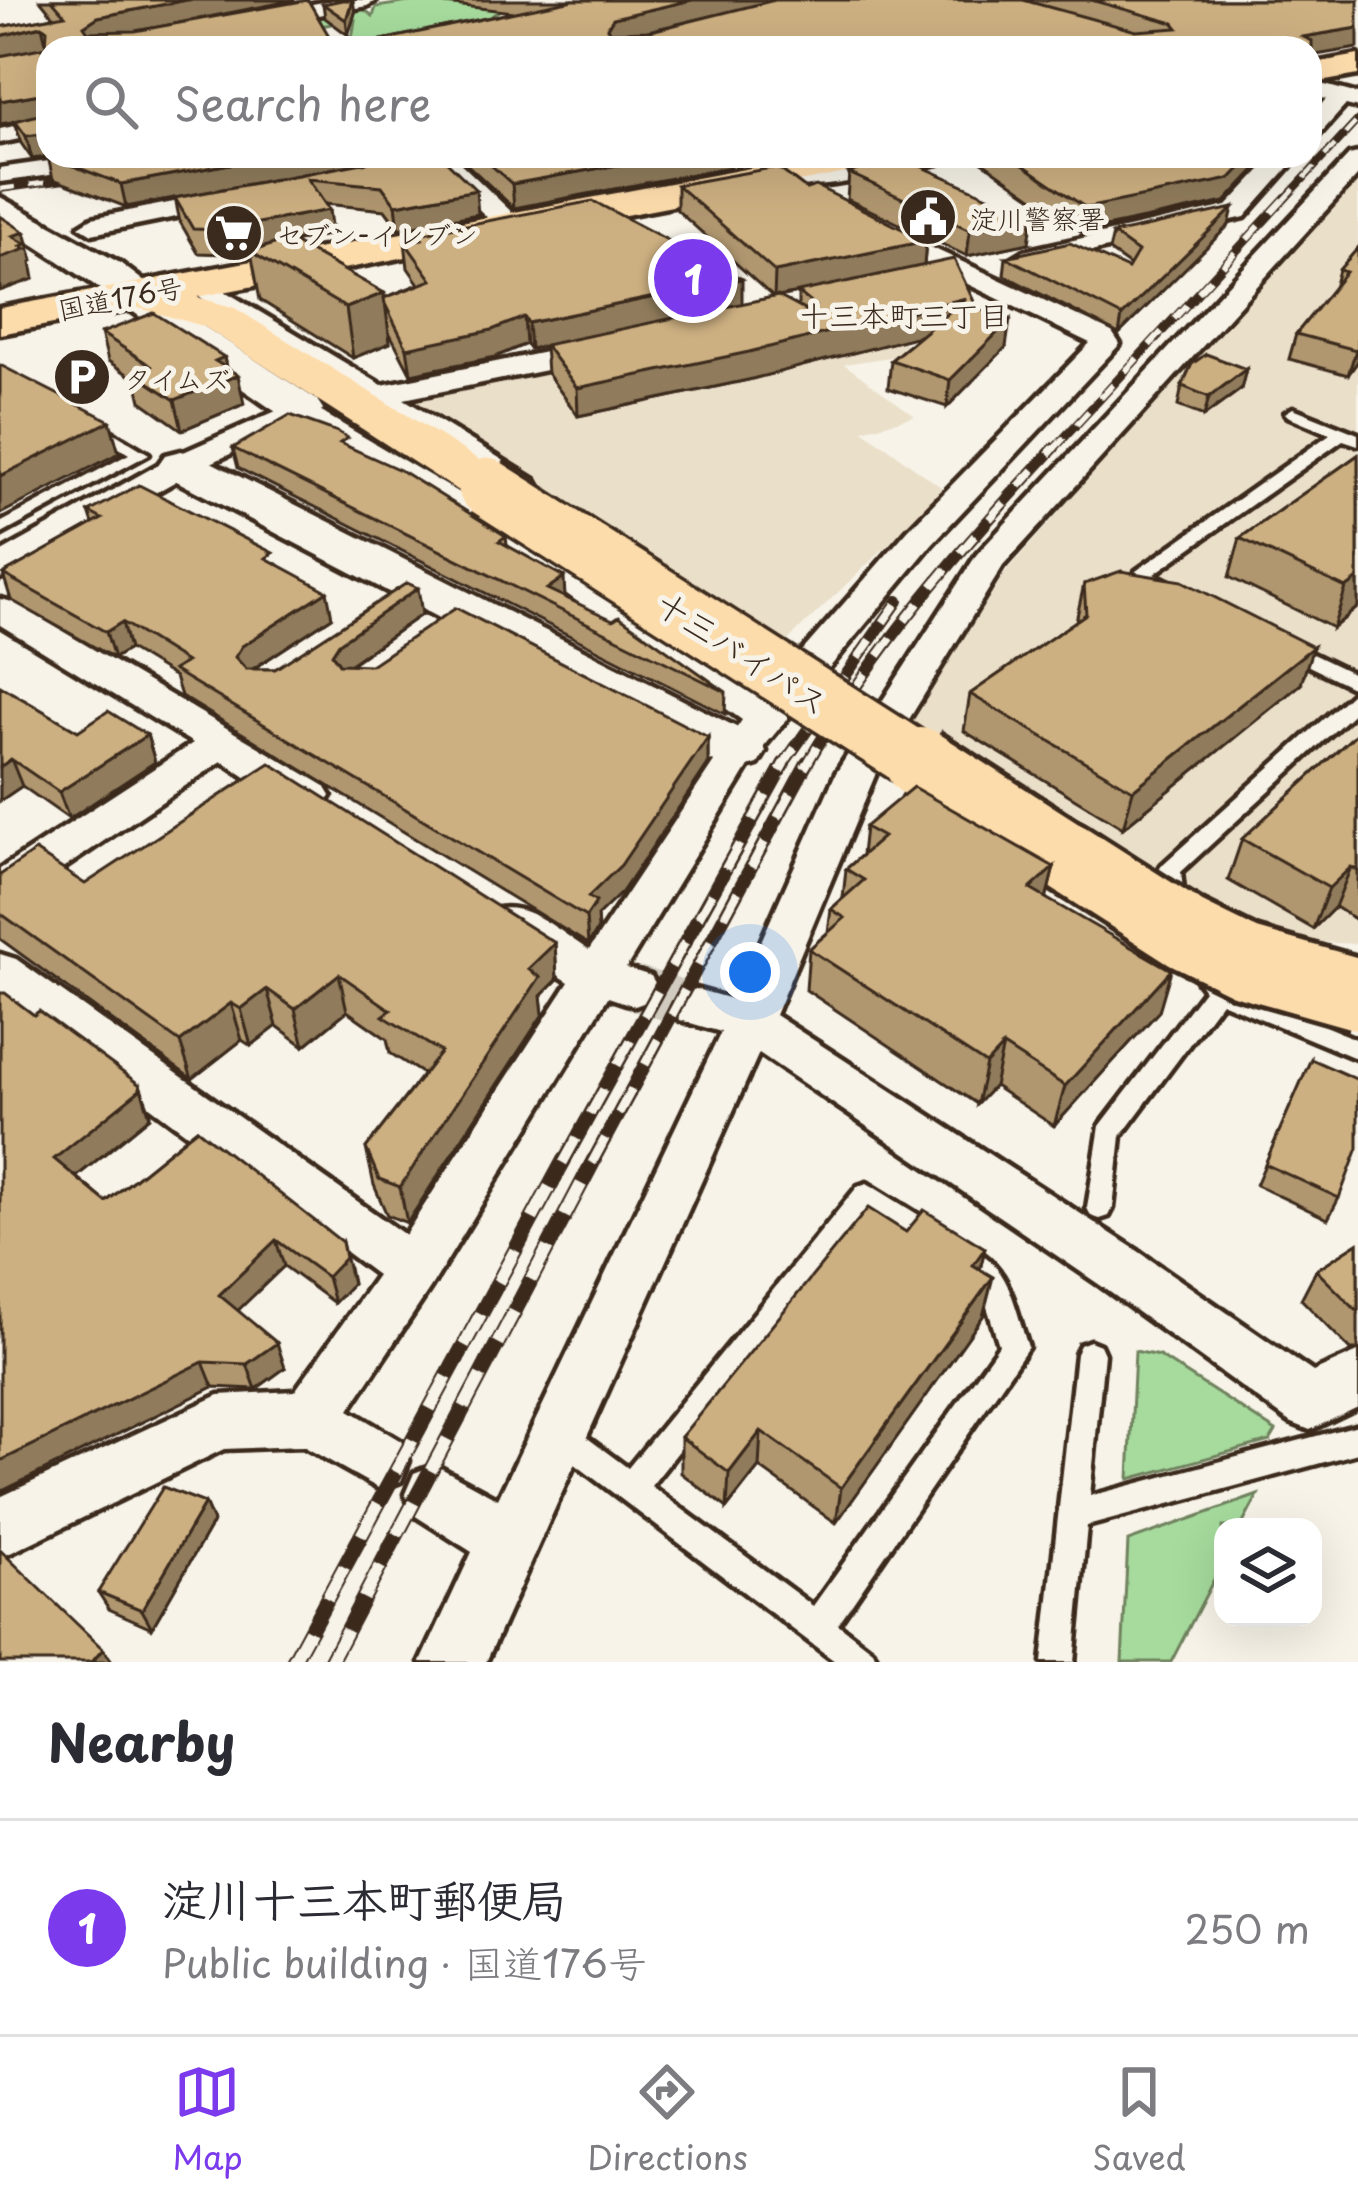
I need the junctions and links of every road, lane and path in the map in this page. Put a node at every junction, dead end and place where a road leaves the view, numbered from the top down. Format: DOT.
graph roads {
  1 [pos="360,1"];
  2 [pos="270,18"];
  3 [pos="235,24"];
  4 [pos="288,33"];
  5 [pos="1358,55"];
  6 [pos="1322,62"];
  7 [pos="1358,65"];
  8 [pos="1322,72"];
  9 [pos="1358,77"];
  10 [pos="1322,84"];
  11 [pos="1350,99"];
  12 [pos="1322,121"];
  13 [pos="36,128"];
  14 [pos="0,136"];
  15 [pos="1358,160"];
  16 [pos="50,168"];
  17 [pos="444,168"];
  18 [pos="741,168"];
  19 [pos="753,168"];
  20 [pos="757,168"];
  21 [pos="872,168"];
  22 [pos="1276,168"];
  23 [pos="0,175"];
  24 [pos="257,194"];
  25 [pos="817,200"];
  26 [pos="0,208"];
  27 [pos="859,221"];
  28 [pos="510,225"];
  29 [pos="92,226"];
  30 [pos="965,272"];
  31 [pos="926,281"];
  32 [pos="196,282"];
  33 [pos="136,294"];
  34 [pos="0,321"];
  35 [pos="632,343"];
  36 [pos="379,395"];
  37 [pos="301,409"];
  38 [pos="1293,413"];
  39 [pos="81,418"];
  40 [pos="1350,437"];
  41 [pos="181,466"];
  42 [pos="493,495"];
  43 [pos="0,530"];
  44 [pos="0,567"];
  45 [pos="1181,595"];
  46 [pos="0,610"];
  47 [pos="1260,634"];
  48 [pos="1357,698"];
  49 [pos="751,734"];
  50 [pos="224,742"];
  51 [pos="353,823"];
  52 [pos="0,890"];
  53 [pos="474,900"];
  54 [pos="615,982"];
  55 [pos="6,984"];
  56 [pos="1217,989"];
  57 [pos="1358,994"];
  58 [pos="696,1007"];
  59 [pos="748,1022"];
  60 [pos="1358,1050"];
  61 [pos="1100,1208"];
  62 [pos="412,1270"];
  63 [pos="1090,1354"];
  64 [pos="1358,1378"];
  65 [pos="310,1418"];
  66 [pos="560,1435"];
  67 [pos="1358,1439"];
  68 [pos="380,1460"];
  69 [pos="631,1488"];
  70 [pos="435,1494"];
  71 [pos="1073,1515"];
  72 [pos="0,1528"];
  73 [pos="510,1541"];
  74 [pos="816,1628"];
  75 [pos="454,1662"];
  76 [pos="862,1662"];
  77 [pos="1058,1662"];
  1 -- 2 [label="street"];
  2 -- 3 [label="street"];
  2 -- 4 [label="street"];
  5 -- 6 [label="street"];
  7 -- 8 [label="highway"];
  9 -- 10 [label="street"];
  11 -- 12 [label="street"];
  13 -- 14 [label="street"];
  15 -- 59 [label="street"];
  16 -- 23 [label="street"];
  17 -- 28 [label="street"];
  18 -- 28 [label="highway, 国道176号"];
  19 -- 25 [label="street"];
  20 -- 21 [label="street"];
  22 -- 30 [label="street"];
  23 -- 29 [label="street"];
  24 -- 29 [label="street"];
  26 -- 33 [label="street"];
  27 -- 30 [label="street"];
  28 -- 32 [label="highway, 国道176号"];
  29 -- 32 [label="street"];
  30 -- 31 [label="street"];
  30 -- 49 [label="street"];
  32 -- 33 [label="highway, 国道176号"];
  32 -- 36 [label="street"];
  33 -- 34 [label="highway, 国道176号"];
  33 -- 37 [label="street"];
  33 -- 42 [label="highway, 十三バイパス"];
  35 -- 36 [label="street"];
  36 -- 42 [label="street"];
  37 -- 41 [label="street"];
  37 -- 42 [label="street"];
  38 -- 40 [label="lane"];
  39 -- 43 [label="lane"];
  40 -- 45 [label="lane"];
  41 -- 44 [label="street"];
  41 -- 49 [label="street"];
  42 -- 49 [label="street"];
  42 -- 57 [label="highway, 十三バイパス, bridge"];
  46 -- 50 [label="street"];
  47 -- 48 [label="lane"];
  48 -- 56 [label="lane"];
  49 -- 54 [label="street"];
  50 -- 51 [label="street"];
  50 -- 52 [label="street"];
  53 -- 54 [label="street"];
  54 -- 62 [label="street"];
  55 -- 62 [label="street"];
  56 -- 60 [label="lane"];
  56 -- 61 [label="lane"];
  58 -- 59 [label="street"];
  59 -- 64 [label="street"];
  59 -- 66 [label="street"];
  62 -- 65 [label="street"];
  63 -- 71 [label="lane"];
  65 -- 68 [label="street"];
  65 -- 72 [label="street"];
  66 -- 69 [label="lane"];
  66 -- 73 [label="street"];
  67 -- 71 [label="lane"];
  69 -- 74 [label="lane"];
  69 -- 74 [label="lane"];
  70 -- 73 [label="street"];
  71 -- 77 [label="lane"];
  73 -- 75 [label="street"];
  74 -- 76 [label="lane"];
}
